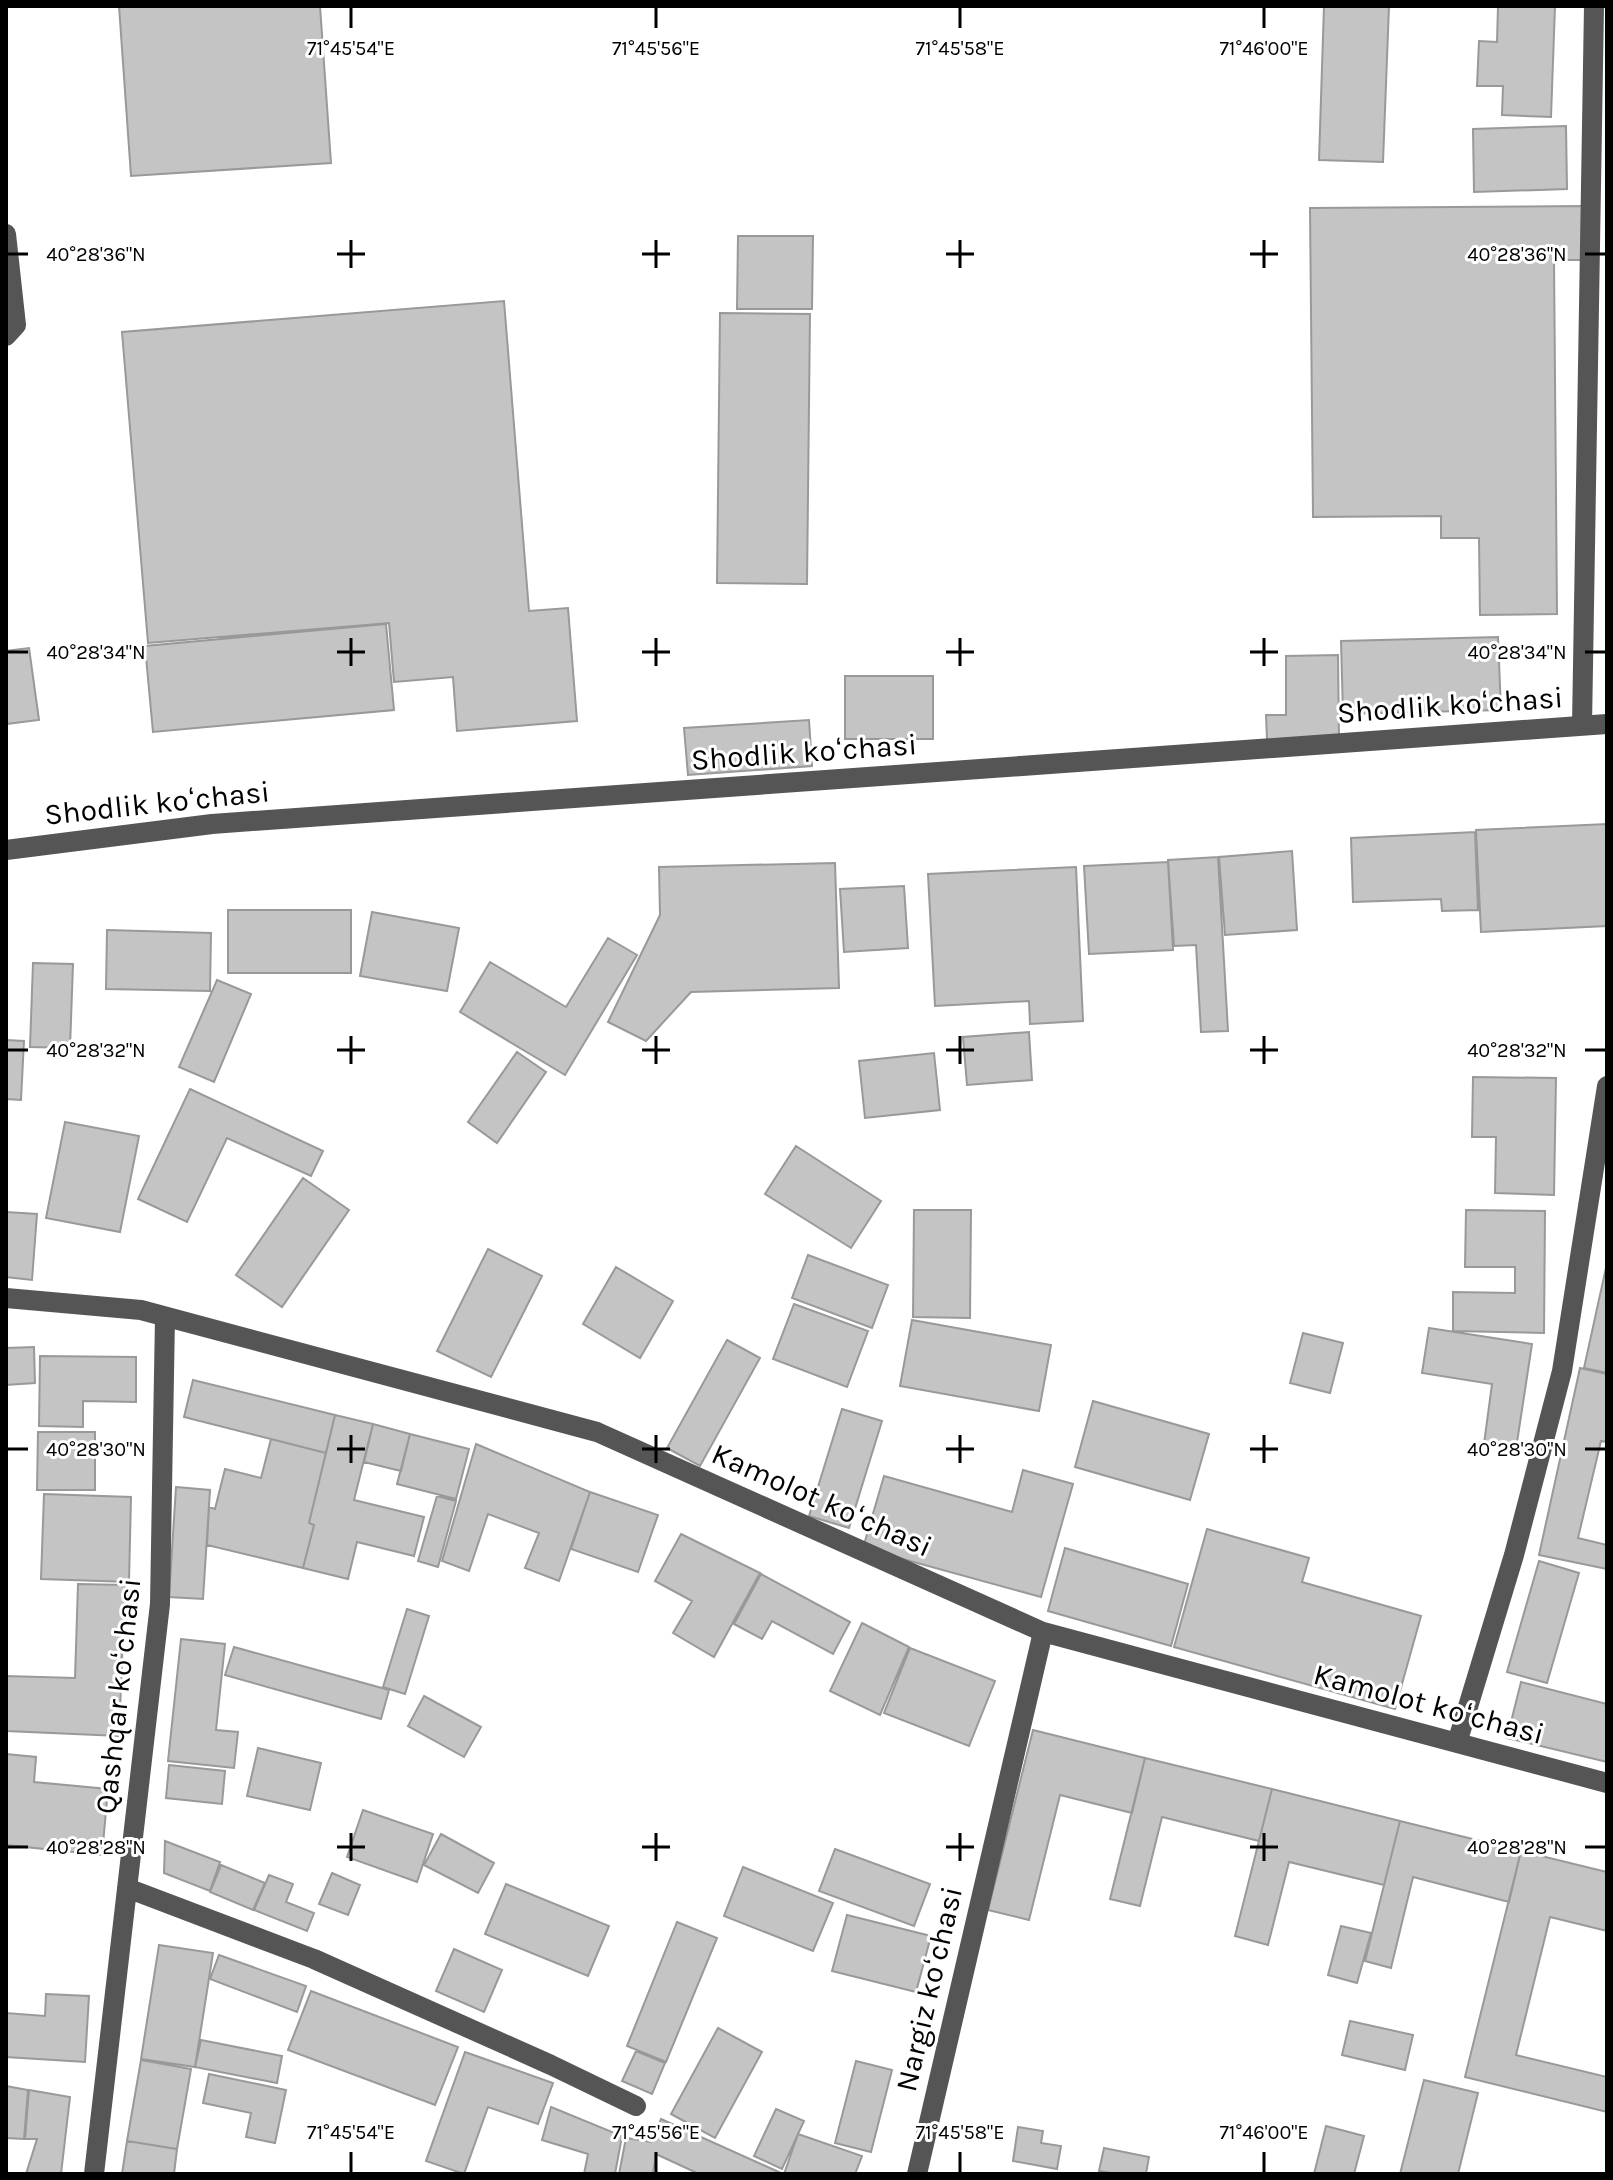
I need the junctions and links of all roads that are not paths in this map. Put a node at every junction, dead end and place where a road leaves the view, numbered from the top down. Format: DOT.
graph roads {
  1 [pos="1594,6"];
  2 [pos="6,234"];
  3 [pos="6,336"];
  4 [pos="1607,724"];
  5 [pos="1582,726"];
  6 [pos="6,850"];
  7 [pos="1607,1086"];
  8 [pos="6,1298"];
  9 [pos="165,1317"];
  10 [pos="1043,1632"];
  11 [pos="1457,1743"];
  12 [pos="1607,1783"];
  13 [pos="127,1888"];
  14 [pos="636,2106"];
  15 [pos="921,2173"];
  16 [pos="94,2174"];
  1 -- 5 [label="street"];
  2 -- 3 [label="street"];
  4 -- 5 [label="street, Shodlik koʻchasi"];
  5 -- 6 [label="street, Shodlik koʻchasi"];
  7 -- 11 [label="street"];
  8 -- 9 [label="street, Kamolot koʻchasi"];
  9 -- 10 [label="street, Kamolot koʻchasi"];
  9 -- 13 [label="street, Qashqar koʻchasi"];
  10 -- 11 [label="street, Kamolot koʻchasi"];
  10 -- 15 [label="street, Nargiz koʻchasi"];
  11 -- 12 [label="street, Kamolot koʻchasi"];
  13 -- 14 [label="street"];
  13 -- 16 [label="street, Qashqar koʻchasi"];
}
